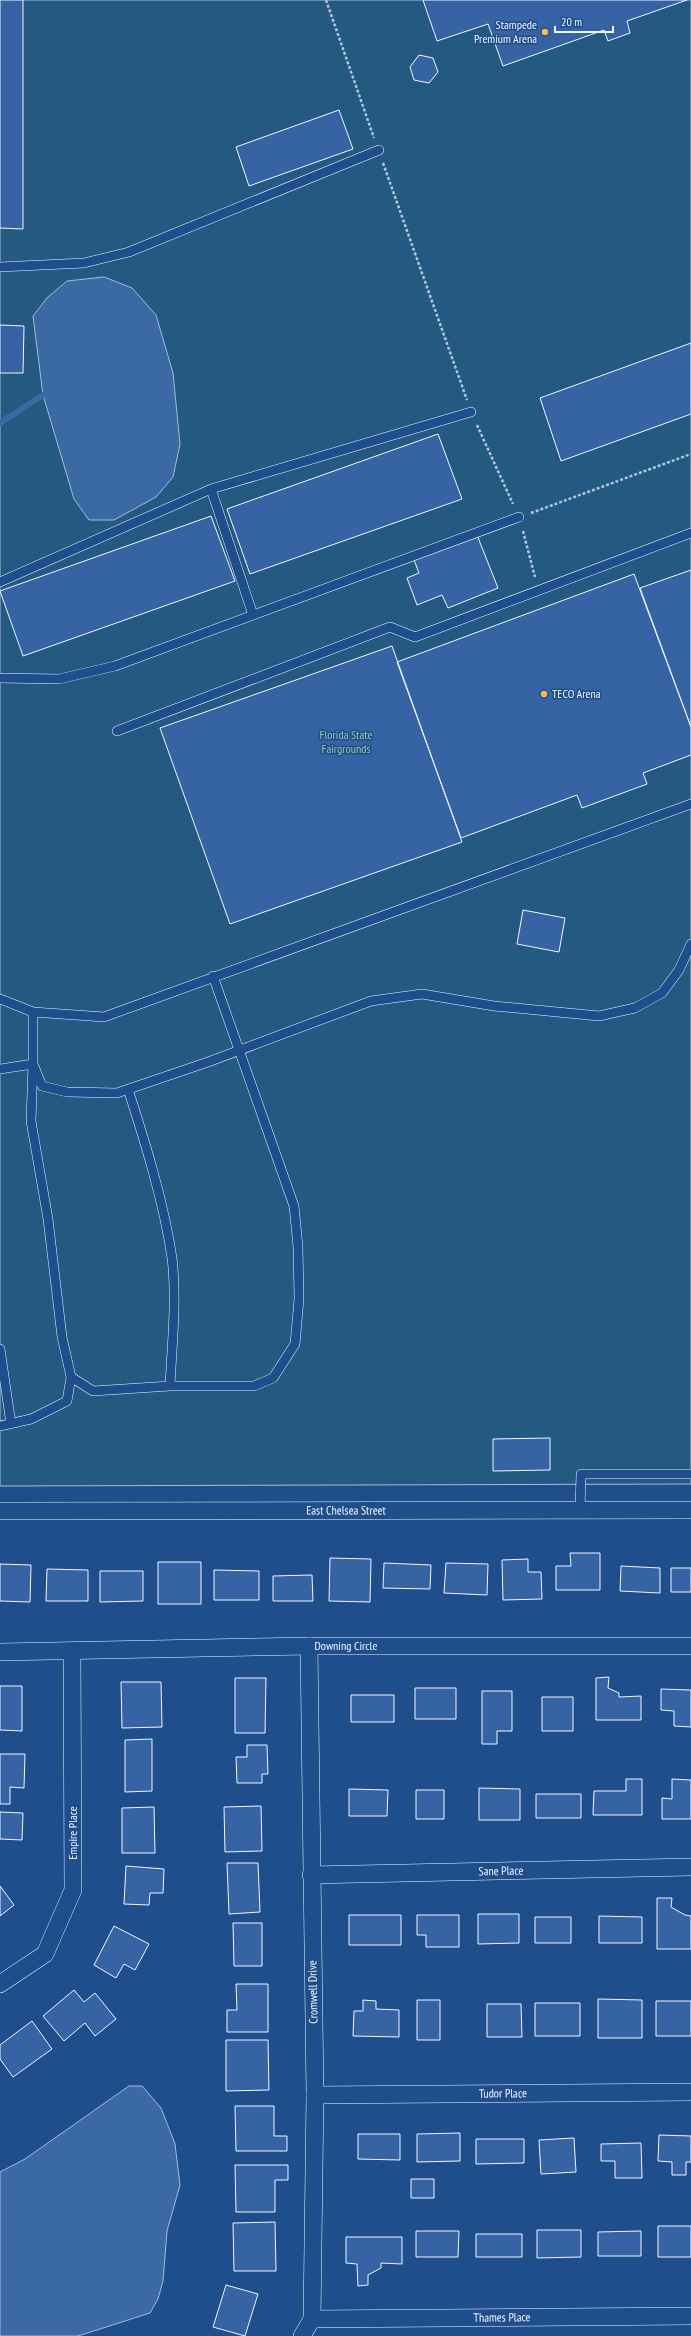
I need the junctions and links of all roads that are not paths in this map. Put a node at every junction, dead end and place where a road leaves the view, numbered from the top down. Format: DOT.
graph roads {
  1 [pos="379,150"];
  2 [pos="0,267"];
  3 [pos="471,412"];
  4 [pos="211,489"];
  5 [pos="519,517"];
  6 [pos="691,533"];
  7 [pos="0,582"];
  8 [pos="253,616"];
  9 [pos="0,678"];
  10 [pos="117,731"];
  11 [pos="691,804"];
  12 [pos="691,944"];
  13 [pos="213,976"];
  14 [pos="0,999"];
  15 [pos="33,1012"];
  16 [pos="240,1050"];
  17 [pos="33,1064"];
  18 [pos="0,1069"];
  19 [pos="128,1089"];
  20 [pos="0,1349"];
  21 [pos="71,1377"];
  22 [pos="170,1386"];
  23 [pos="10,1424"];
  24 [pos="0,1426"];
  25 [pos="691,1474"];
  26 [pos="580,1510"];
  27 [pos="691,1510"];
  28 [pos="0,1511"];
  29 [pos="309,1646"];
  30 [pos="691,1646"];
  31 [pos="0,1652"];
  32 [pos="72,1652"];
  33 [pos="691,1867"];
  34 [pos="311,1875"];
  35 [pos="0,1984"];
  36 [pos="691,2092"];
  37 [pos="315,2095"];
  38 [pos="691,2316"];
  39 [pos="312,2319"];
  40 [pos="302,2336"];
  1 -- 2 [label="lane"];
  3 -- 4 [label="lane"];
  4 -- 7 [label="lane"];
  4 -- 8 [label="lane"];
  5 -- 8 [label="lane"];
  6 -- 10 [label="lane"];
  8 -- 9 [label="lane"];
  11 -- 13 [label="lane"];
  12 -- 16 [label="lane"];
  13 -- 15 [label="lane"];
  13 -- 16 [label="lane"];
  14 -- 15 [label="lane"];
  15 -- 17 [label="lane"];
  16 -- 19 [label="lane"];
  16 -- 22 [label="lane"];
  17 -- 18 [label="lane"];
  17 -- 19 [label="lane"];
  17 -- 21 [label="lane"];
  19 -- 22 [label="lane"];
  20 -- 23 [label="lane"];
  21 -- 22 [label="lane"];
  21 -- 23 [label="lane"];
  23 -- 24 [label="lane"];
  25 -- 26 [label="lane"];
  26 -- 27 [label="street, East Chelsea Street"];
  26 -- 28 [label="street, East Chelsea Street"];
  29 -- 30 [label="street, Downing Circle"];
  29 -- 32 [label="street, Downing Circle"];
  29 -- 34 [label="street, Cromwell Drive"];
  31 -- 32 [label="street, Downing Circle"];
  32 -- 35 [label="street, Empire Place"];
  33 -- 34 [label="street, Sane Place"];
  34 -- 37 [label="street, Cromwell Drive"];
  36 -- 37 [label="street, Tudor Place"];
  37 -- 39 [label="street, Cromwell Drive"];
  38 -- 39 [label="street, Thames Place"];
  39 -- 40 [label="street, Cromwell Drive"];
}
